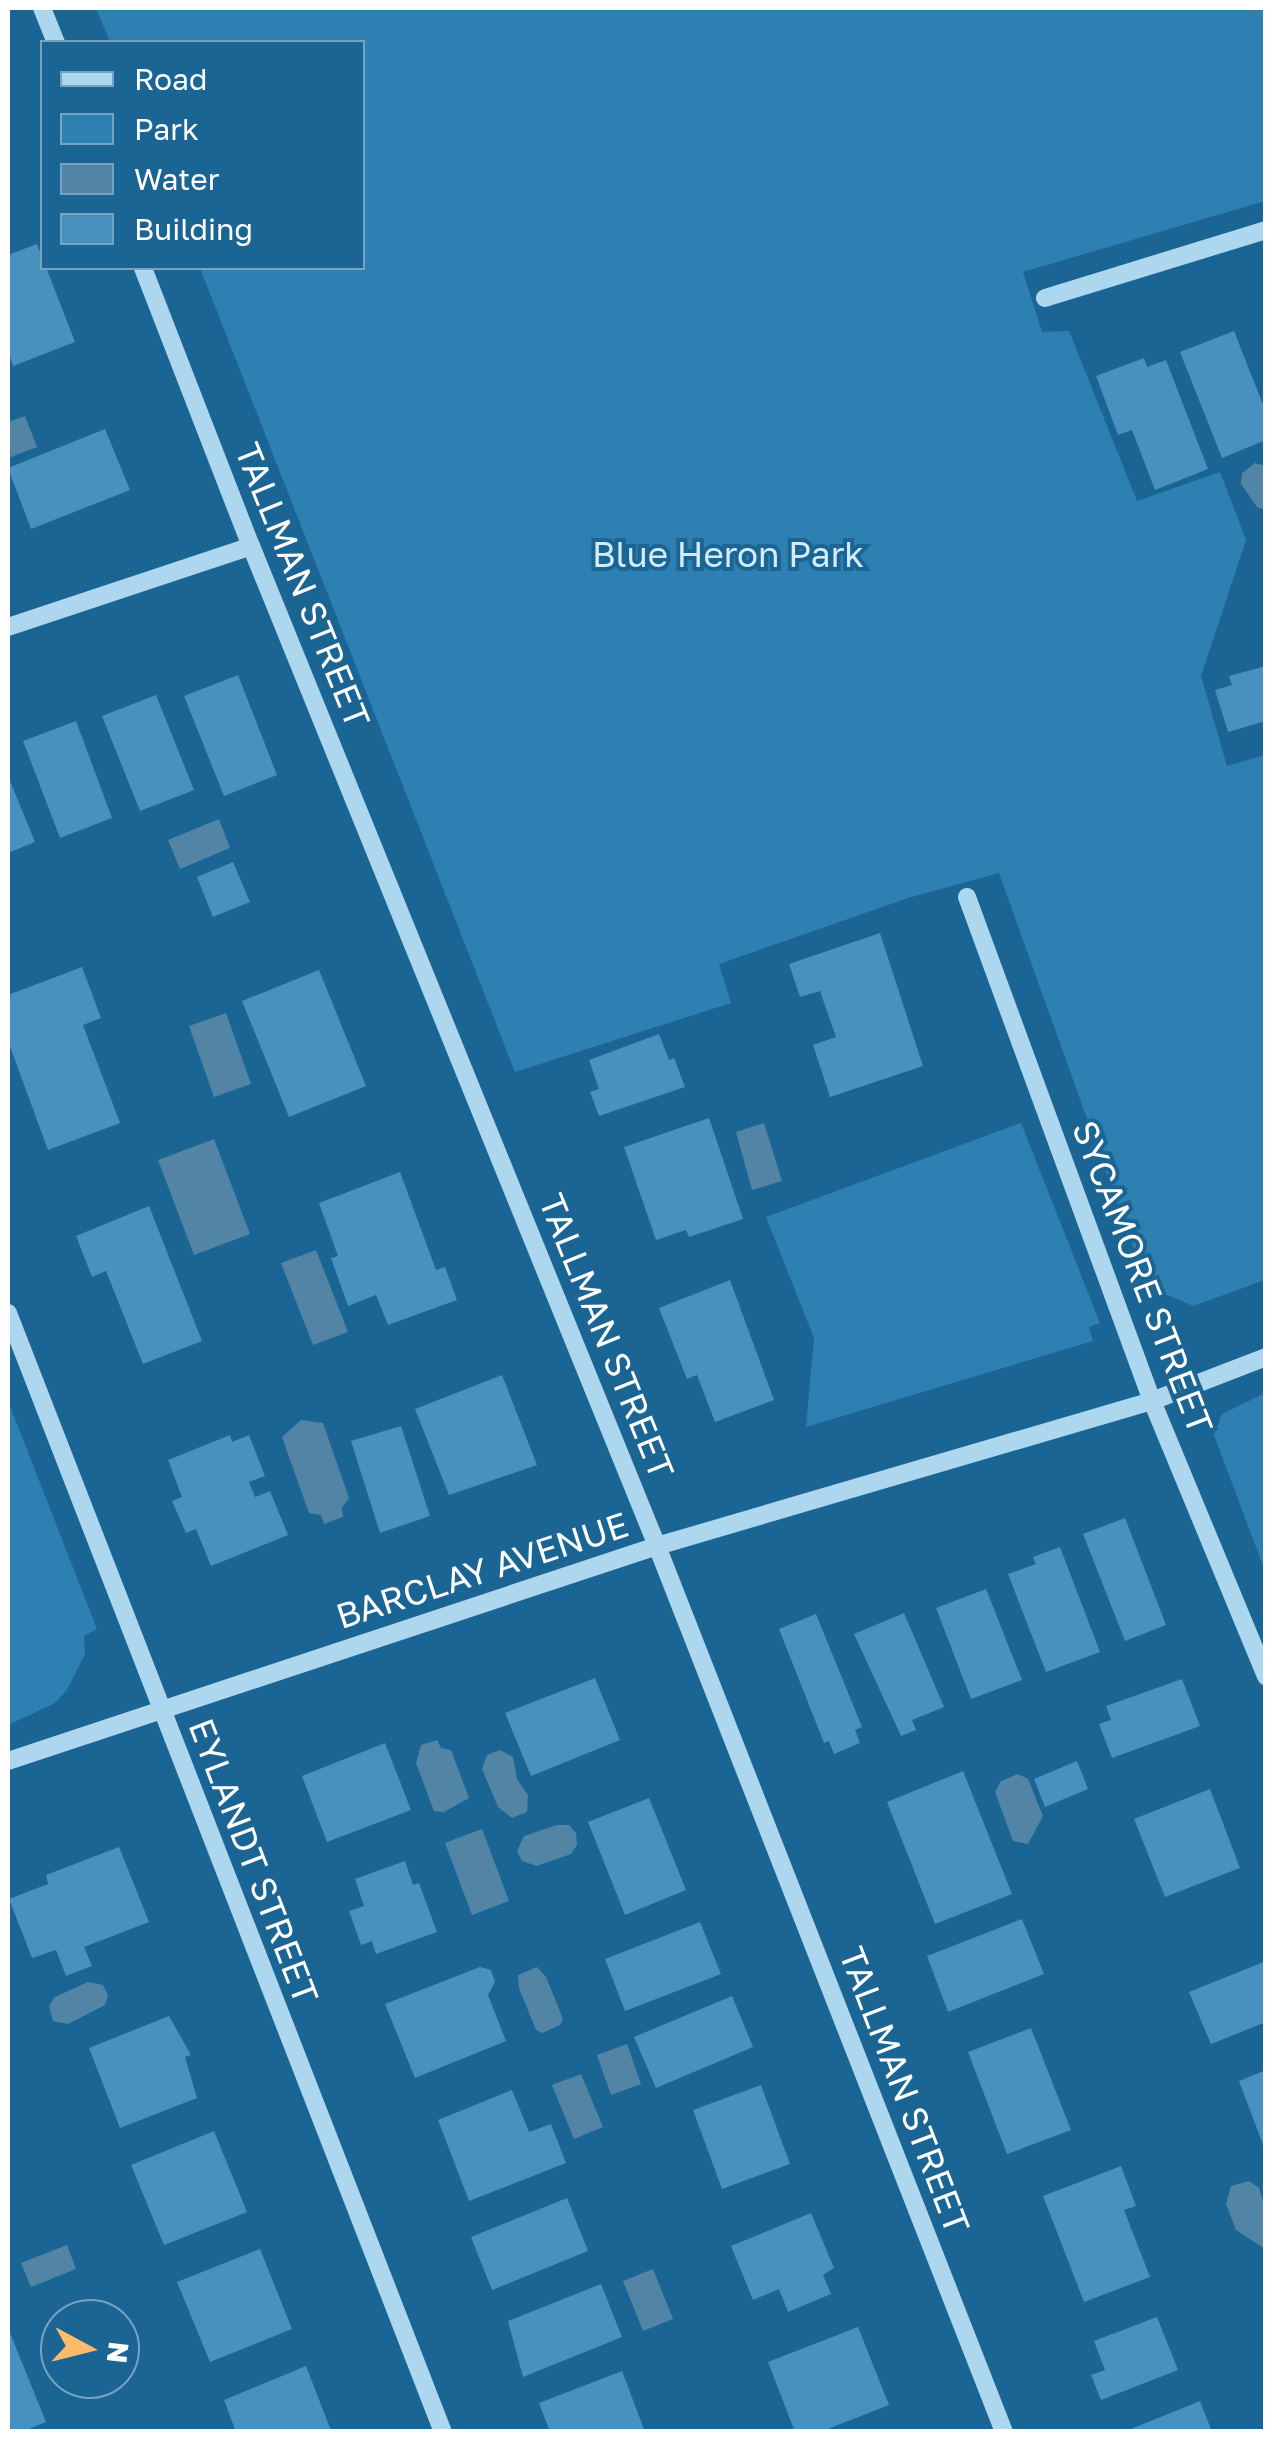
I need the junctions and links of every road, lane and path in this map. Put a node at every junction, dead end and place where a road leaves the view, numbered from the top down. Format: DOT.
graph roads {
  1 [pos="42,8"];
  2 [pos="55,40"];
  3 [pos="1266,230"];
  4 [pos="144,270"];
  5 [pos="1046,298"];
  6 [pos="251,546"];
  7 [pos="8,627"];
  8 [pos="966,896"];
  9 [pos="8,1313"];
  10 [pos="1266,1357"];
  11 [pos="1152,1401"];
  12 [pos="657,1546"];
  13 [pos="1266,1676"];
  14 [pos="160,1712"];
  15 [pos="8,1761"];
  16 [pos="443,2432"];
  17 [pos="1004,2432"];
  1 -- 2 [label="street"];
  3 -- 5 [label="street"];
  4 -- 6 [label="street, TALLMAN STREET"];
  6 -- 7 [label="street"];
  6 -- 12 [label="street, TALLMAN STREET"];
  8 -- 11 [label="street, SYCAMORE STREET"];
  9 -- 14 [label="street, EYLANDT STREET"];
  10 -- 11 [label="street, BARCLAY AVENUE"];
  11 -- 12 [label="street, BARCLAY AVENUE"];
  11 -- 13 [label="street, SYCAMORE STREET"];
  12 -- 14 [label="street, BARCLAY AVENUE"];
  12 -- 17 [label="street, TALLMAN STREET"];
  14 -- 15 [label="street, BARCLAY AVENUE"];
  14 -- 16 [label="street, EYLANDT STREET"];
}
